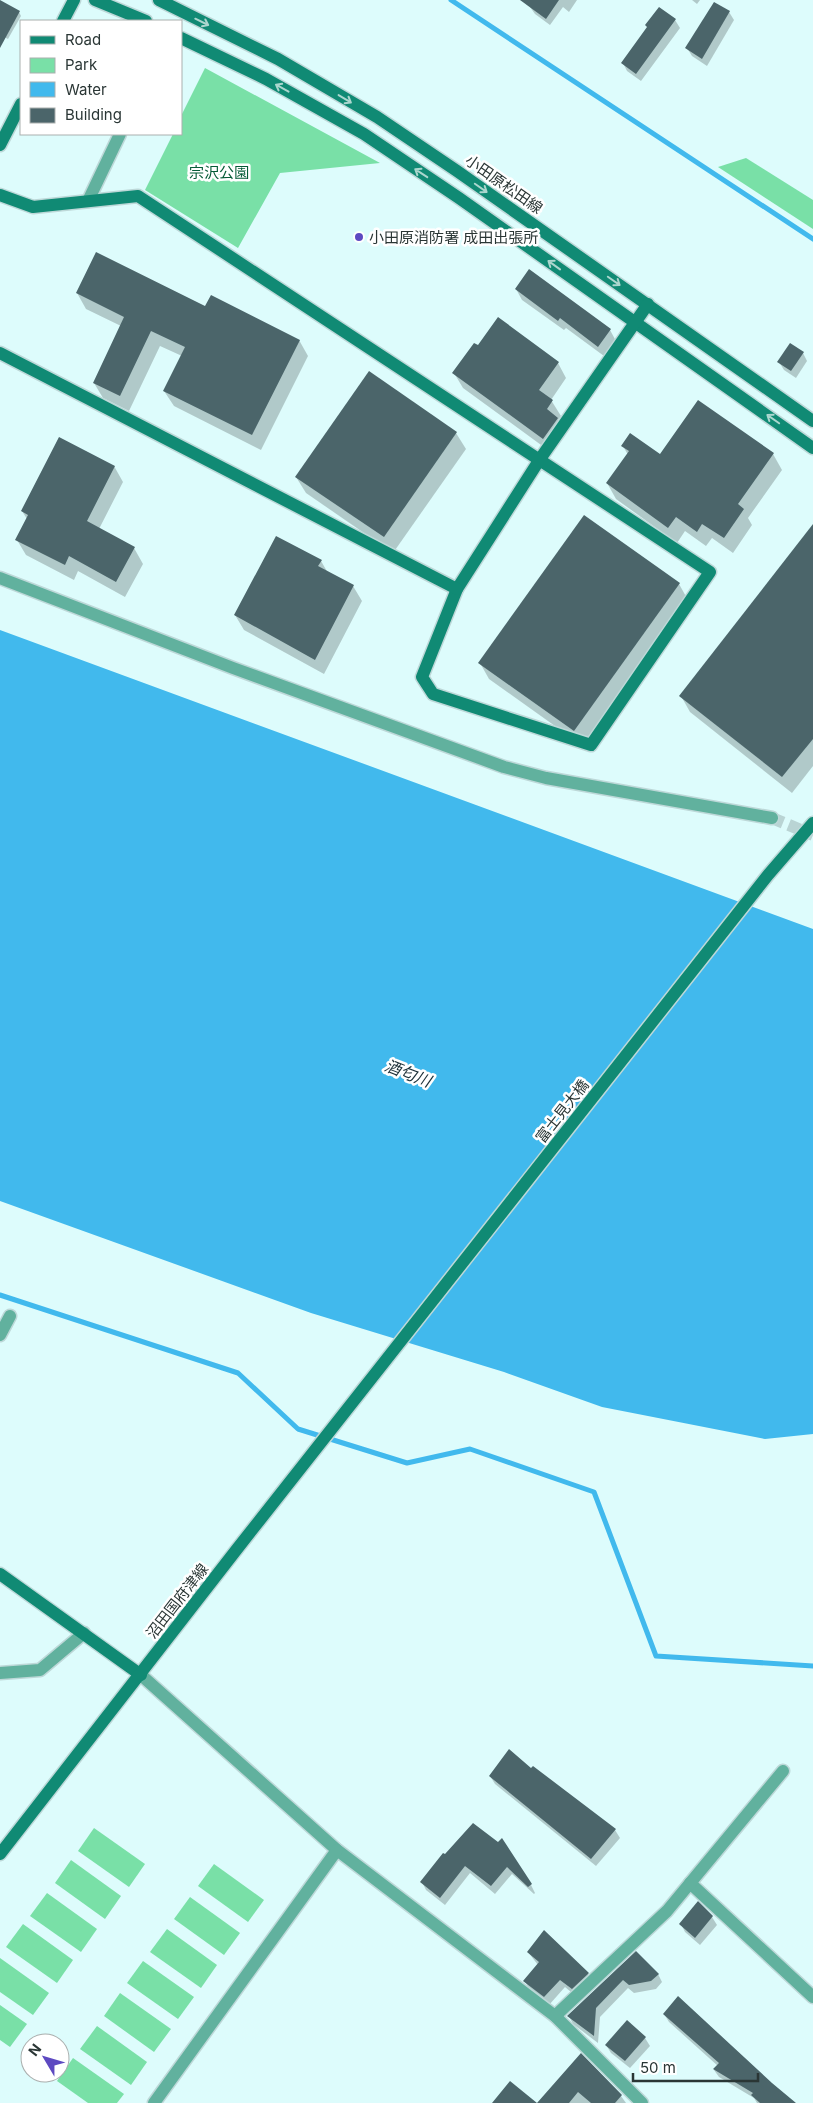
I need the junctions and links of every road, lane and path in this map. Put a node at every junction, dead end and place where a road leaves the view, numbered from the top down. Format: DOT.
graph roads {
  1 [pos="74,0"];
  2 [pos="94,0"];
  3 [pos="159,0"];
  4 [pos="64,20"];
  5 [pos="144,20"];
  6 [pos="182,38"];
  7 [pos="20,106"];
  8 [pos="120,135"];
  9 [pos="0,146"];
  10 [pos="0,195"];
  11 [pos="88,201"];
  12 [pos="648,304"];
  13 [pos="637,322"];
  14 [pos="0,352"];
  15 [pos="813,421"];
  16 [pos="813,448"];
  17 [pos="540,459"];
  18 [pos="0,578"];
  19 [pos="457,589"];
  20 [pos="813,812"];
  21 [pos="772,818"];
  22 [pos="813,823"];
  23 [pos="768,875"];
  24 [pos="10,1316"];
  25 [pos="0,1335"];
  26 [pos="381,1367"];
  27 [pos="0,1574"];
  28 [pos="84,1633"];
  29 [pos="0,1673"];
  30 [pos="141,1675"];
  31 [pos="784,1771"];
  32 [pos="337,1850"];
  33 [pos="0,1854"];
  34 [pos="690,1883"];
  35 [pos="813,1997"];
  36 [pos="555,2016"];
  37 [pos="154,2103"];
  38 [pos="642,2103"];
  1 -- 4 [label="main road"];
  2 -- 5 [label="main road"];
  3 -- 12 [label="main road, 小田原松田線, one-way"];
  13 -- 6 [label="main road, one-way"];
  7 -- 9 [label="main road"];
  8 -- 11 [label="street"];
  10 -- 11 [label="main road"];
  11 -- 17 [label="main road"];
  12 -- 13 [label="main road"];
  12 -- 15 [label="main road, 小田原松田線"];
  16 -- 13 [label="main road, one-way"];
  13 -- 17 [label="main road"];
  14 -- 19 [label="main road"];
  17 -- 19 [label="main road"];
  17 -- 19 [label="main road"];
  18 -- 21 [label="street"];
  20 -- 23 [label="main road"];
  22 -- 23 [label="main road"];
  23 -- 26 [label="main road, 富士見大橋"];
  24 -- 25 [label="street"];
  26 -- 30 [label="main road, 沼田国府津線"];
  27 -- 28 [label="main road"];
  28 -- 29 [label="street"];
  28 -- 30 [label="main road"];
  30 -- 32 [label="street"];
  30 -- 33 [label="main road, 沼田国府津線"];
  31 -- 34 [label="street"];
  32 -- 36 [label="street"];
  32 -- 37 [label="street"];
  34 -- 35 [label="street"];
  34 -- 36 [label="street"];
  36 -- 38 [label="street"];
}
